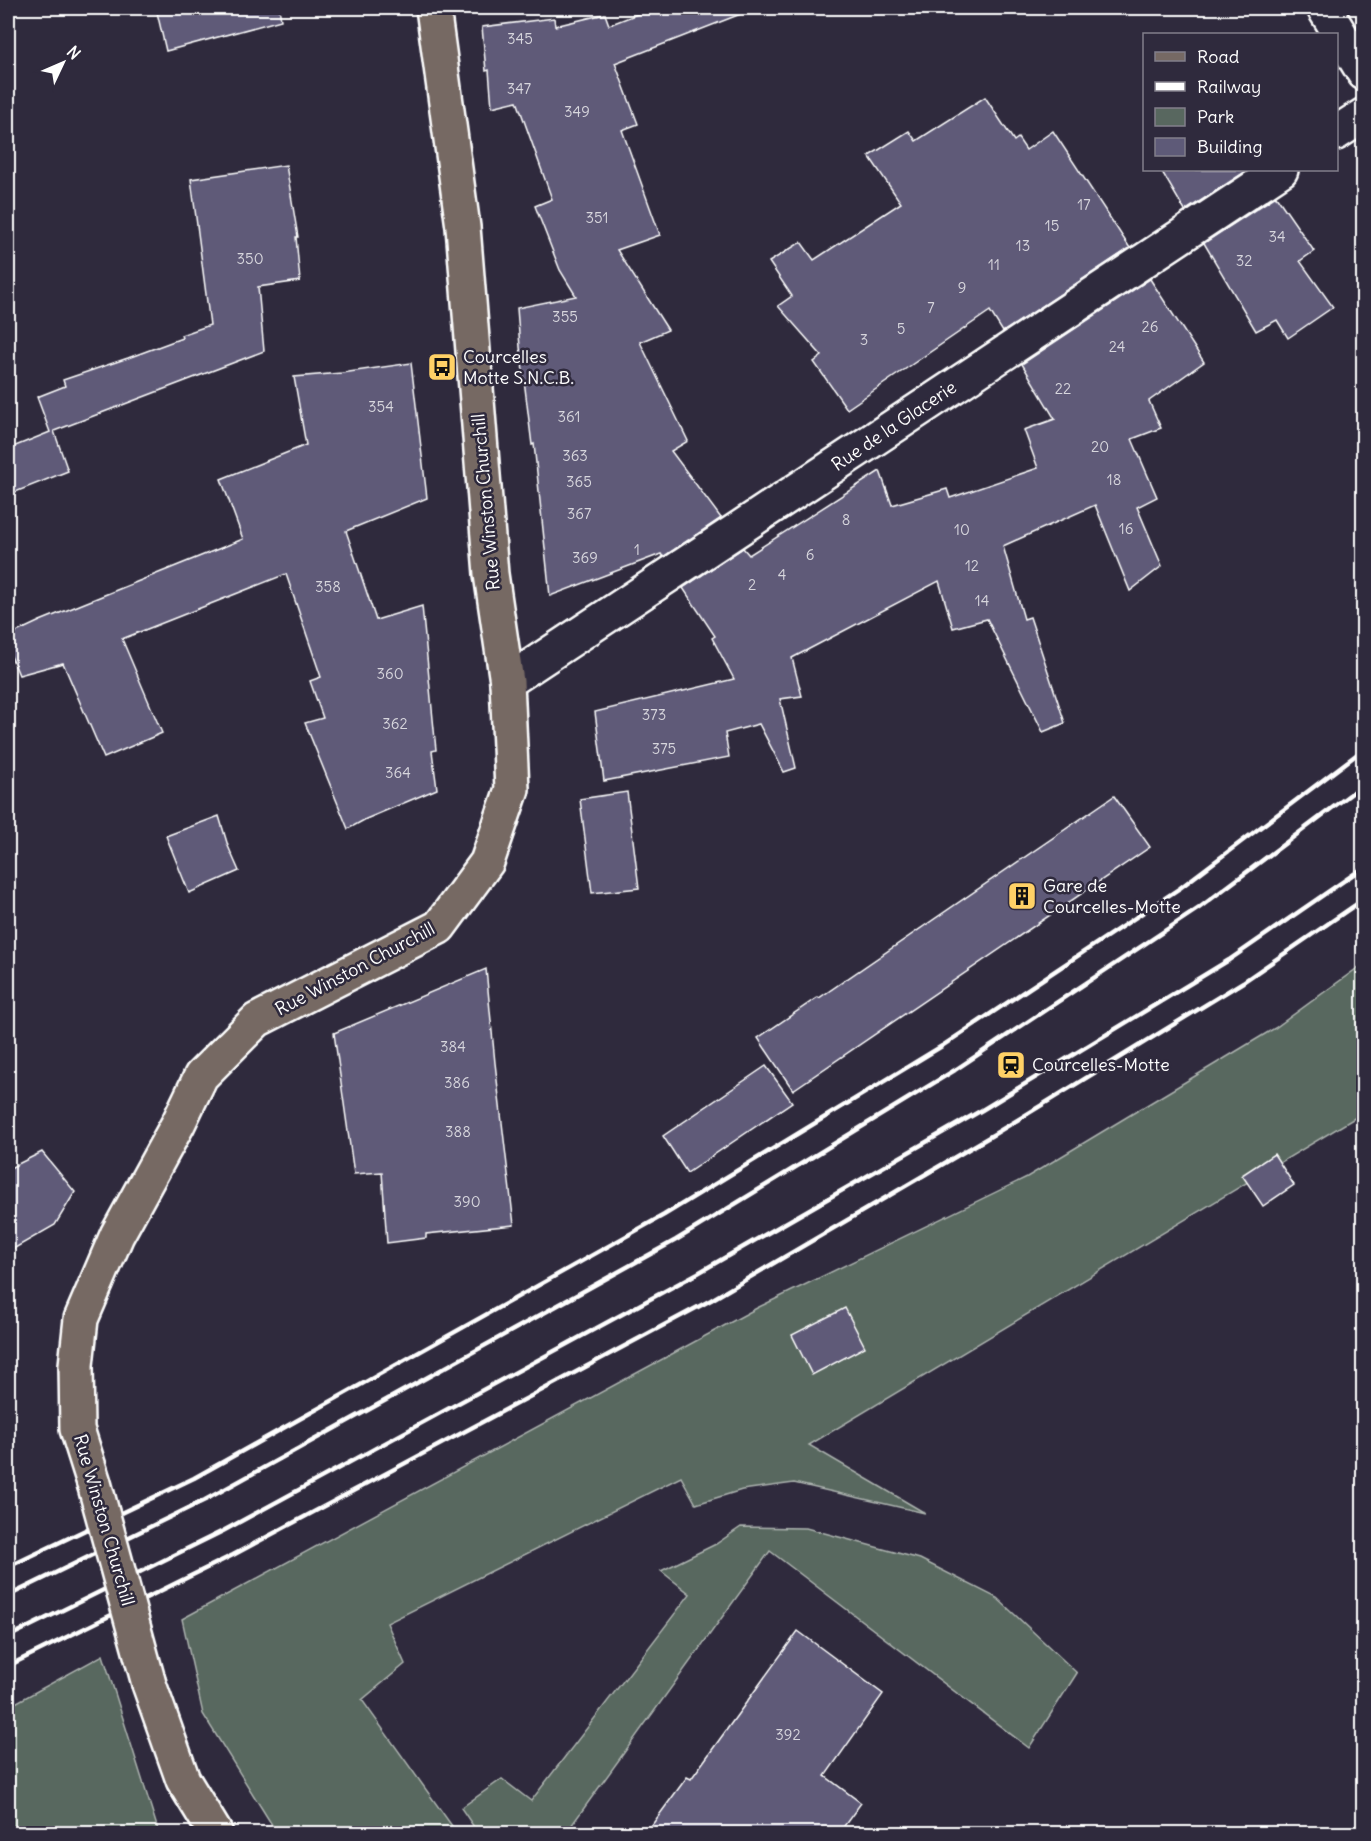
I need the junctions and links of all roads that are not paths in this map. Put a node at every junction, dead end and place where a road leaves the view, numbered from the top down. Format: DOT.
graph roads {
  1 [pos="433,8"];
  2 [pos="1323,8"];
  3 [pos="1364,73"];
  4 [pos="1364,115"];
  5 [pos="1338,132"];
  6 [pos="1279,171"];
  7 [pos="507,682"];
  8 [pos="216,1833"];
  1 -- 7 [label="main road, Rue Winston Churchill"];
  2 -- 3 [label="street"];
  4 -- 5 [label="street"];
  6 -- 7 [label="street, Rue de la Glacerie"];
  7 -- 8 [label="main road, Rue Winston Churchill, bridge"];
}
